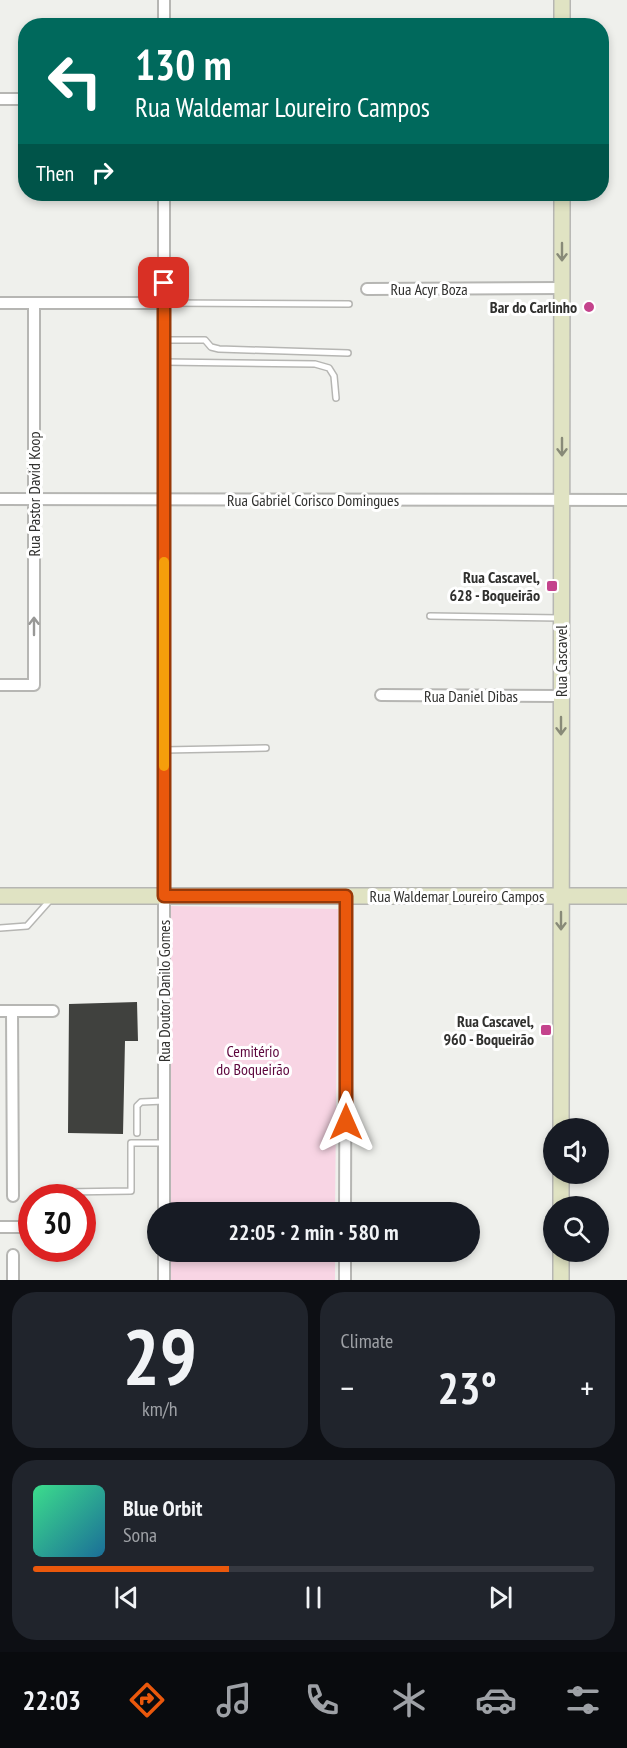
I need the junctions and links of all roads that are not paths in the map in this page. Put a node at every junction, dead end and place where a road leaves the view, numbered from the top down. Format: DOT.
graph roads {
  1 [pos="164,0"];
  2 [pos="562,0"];
  3 [pos="164,18"];
  4 [pos="562,18"];
  5 [pos="0,99"];
  6 [pos="18,99"];
  7 [pos="164,201"];
  8 [pos="562,201"];
  9 [pos="562,288"];
  10 [pos="367,289"];
  11 [pos="0,303"];
  12 [pos="34,303"];
  13 [pos="164,303"];
  14 [pos="349,304"];
  15 [pos="164,340"];
  16 [pos="348,353"];
  17 [pos="164,362"];
  18 [pos="336,398"];
  19 [pos="0,499"];
  20 [pos="34,499"];
  21 [pos="164,500"];
  22 [pos="562,500"];
  23 [pos="627,500"];
  24 [pos="430,616"];
  25 [pos="561,618"];
  26 [pos="0,685"];
  27 [pos="381,695"];
  28 [pos="561,696"];
  29 [pos="266,748"];
  30 [pos="164,750"];
  31 [pos="0,896"];
  32 [pos="52,896"];
  33 [pos="164,896"];
  34 [pos="346,896"];
  35 [pos="561,896"];
  36 [pos="627,896"];
  37 [pos="0,928"];
  38 [pos="0,1011"];
  39 [pos="12,1011"];
  40 [pos="53,1011"];
  41 [pos="164,1101"];
  42 [pos="561,1118"];
  43 [pos="137,1133"];
  44 [pos="165,1143"];
  45 [pos="96,1192"];
  46 [pos="13,1196"];
  47 [pos="164,1202"];
  48 [pos="345,1202"];
  49 [pos="0,1227"];
  50 [pos="18,1227"];
  51 [pos="13,1255"];
  52 [pos="164,1262"];
  53 [pos="345,1262"];
  54 [pos="561,1262"];
  55 [pos="13,1280"];
  56 [pos="164,1280"];
  57 [pos="345,1280"];
  58 [pos="561,1280"];
  1 -- 3 [label="street"];
  2 -- 4 [label="main road"];
  5 -- 6 [label="street"];
  7 -- 13 [label="street, Rua Doutor Danilo Gomes"];
  8 -- 9 [label="main road, Rua Cascavel, one-way"];
  9 -- 10 [label="street, Rua Acyr Boza"];
  9 -- 22 [label="main road, Rua Cascavel, one-way"];
  11 -- 12 [label="street"];
  12 -- 13 [label="street"];
  12 -- 20 [label="street, Rua Pastor David Koop"];
  13 -- 14 [label="lane"];
  13 -- 15 [label="street, Rua Doutor Danilo Gomes"];
  15 -- 16 [label="lane"];
  15 -- 17 [label="street, Rua Doutor Danilo Gomes"];
  17 -- 18 [label="lane"];
  17 -- 21 [label="street, Rua Doutor Danilo Gomes"];
  19 -- 20 [label="street, Rua Gabriel Corisco Domingues"];
  20 -- 21 [label="street, Rua Gabriel Corisco Domingues"];
  26 -- 20 [label="street, Rua Pastor David Koop, one-way"];
  21 -- 22 [label="street, Rua Gabriel Corisco Domingues"];
  21 -- 30 [label="street, Rua Doutor Danilo Gomes"];
  22 -- 23 [label="street, Rua Gabriel Corisco Domingues"];
  22 -- 25 [label="main road, Rua Cascavel"];
  24 -- 25 [label="lane"];
  25 -- 28 [label="main road, Rua Cascavel"];
  27 -- 28 [label="street, Rua Daniel Dibas"];
  28 -- 35 [label="main road, Rua Cascavel, one-way"];
  29 -- 30 [label="lane"];
  30 -- 33 [label="street, Rua Doutor Danilo Gomes"];
  31 -- 32 [label="main road, Rua Waldemar Loureiro Campos"];
  32 -- 33 [label="main road, Rua Waldemar Loureiro Campos"];
  32 -- 37 [label="lane"];
  33 -- 34 [label="main road, Rua Waldemar Loureiro Campos"];
  33 -- 41 [label="street, Rua Doutor Danilo Gomes"];
  34 -- 35 [label="main road, Rua Waldemar Loureiro Campos"];
  34 -- 48 [label="street"];
  35 -- 36 [label="main road, Rua Waldemar Loureiro Campos"];
  35 -- 42 [label="main road, Rua Cascavel, one-way"];
  38 -- 39 [label="street"];
  39 -- 40 [label="street"];
  39 -- 46 [label="street"];
  41 -- 43 [label="lane"];
  41 -- 44 [label="street, Rua Doutor Danilo Gomes"];
  44 -- 45 [label="lane"];
  44 -- 47 [label="street, Rua Doutor Danilo Gomes"];
  49 -- 50 [label="street"];
  51 -- 55 [label="street"];
  52 -- 56 [label="street"];
  53 -- 57 [label="street"];
  54 -- 58 [label="main road"];
}
